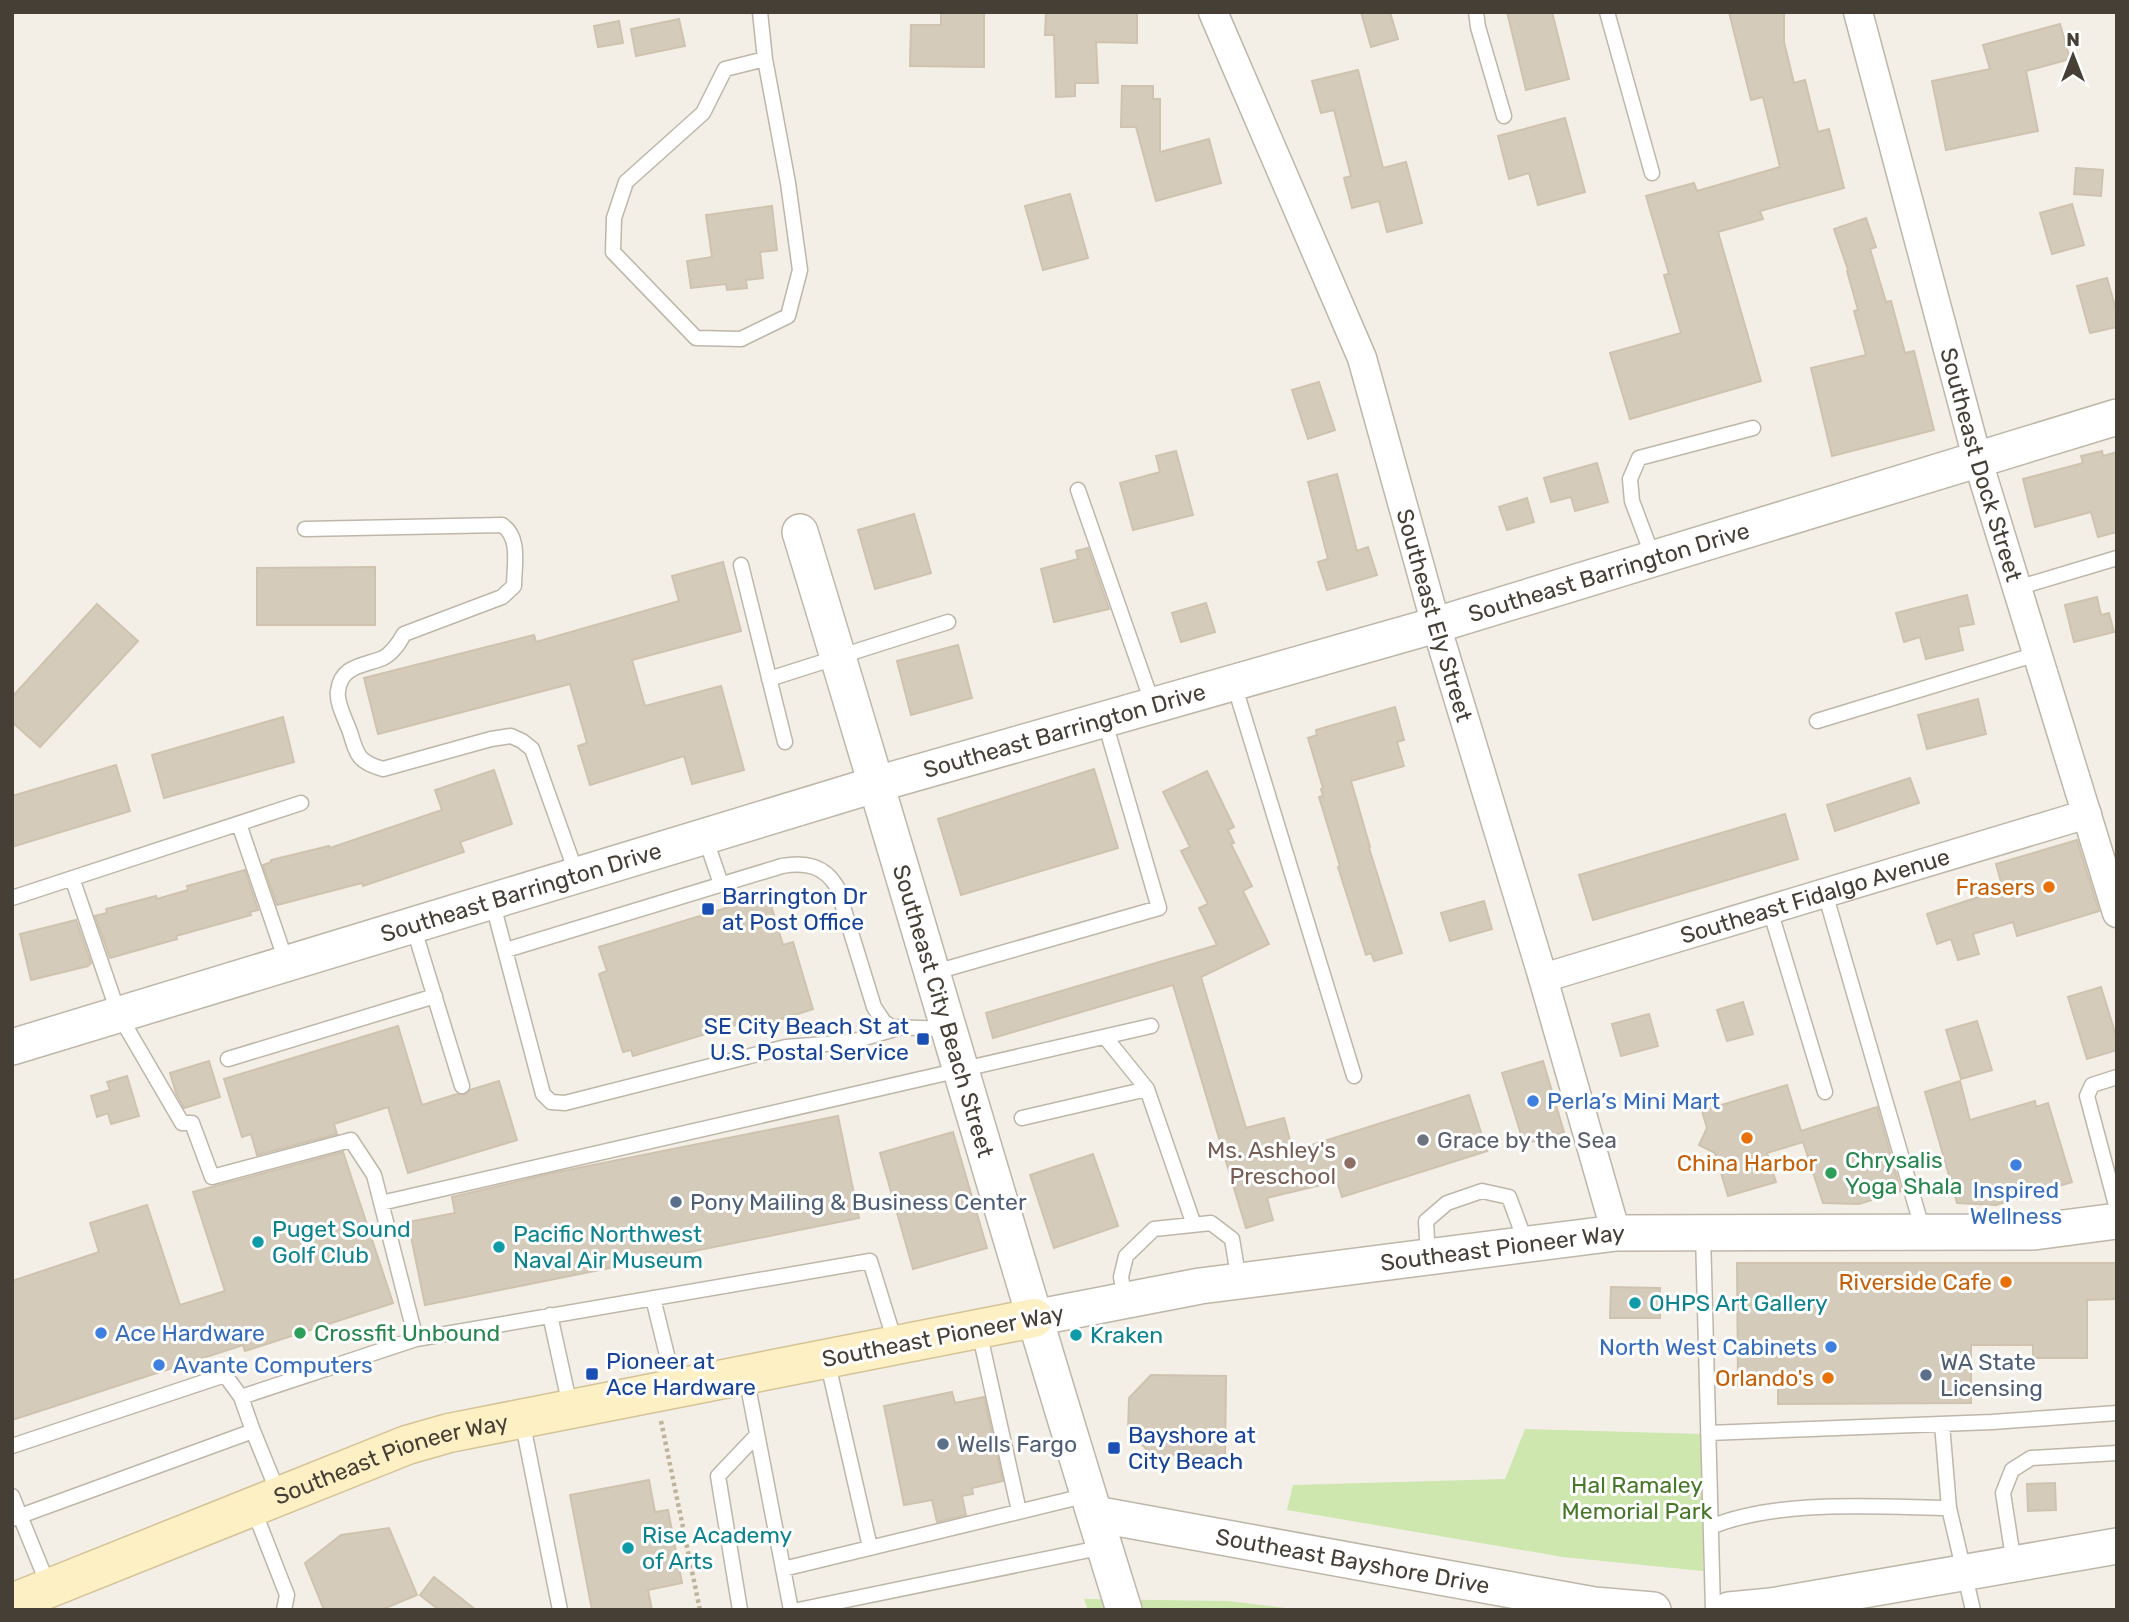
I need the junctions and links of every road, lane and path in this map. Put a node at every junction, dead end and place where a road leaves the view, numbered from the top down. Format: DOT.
graph roads {
  1 [pos="760,12"];
  2 [pos="1213,12"];
  3 [pos="1476,12"];
  4 [pos="1607,12"];
  5 [pos="1858,12"];
  6 [pos="765,59"];
  7 [pos="1504,116"];
  8 [pos="1652,173"];
  9 [pos="2117,416"];
  10 [pos="1753,428"];
  11 [pos="1977,458"];
  12 [pos="1078,490"];
  13 [pos="305,529"];
  14 [pos="800,533"];
  15 [pos="1653,558"];
  16 [pos="2117,558"];
  17 [pos="741,565"];
  18 [pos="2017,588"];
  19 [pos="948,622"];
  20 [pos="1436,625"];
  21 [pos="2037,654"];
  22 [pos="838,658"];
  23 [pos="769,679"];
  24 [pos="1234,682"];
  25 [pos="1153,705"];
  26 [pos="1104,719"];
  27 [pos="1817,721"];
  28 [pos="785,742"];
  29 [pos="877,784"];
  30 [pos="301,803"];
  31 [pos="2087,814"];
  32 [pos="239,824"];
  33 [pos="705,836"];
  34 [pos="577,875"];
  35 [pos="72,878"];
  36 [pos="721,884"];
  37 [pos="1825,893"];
  38 [pos="12,898"];
  39 [pos="492,901"];
  40 [pos="2116,908"];
  41 [pos="1770,910"];
  42 [pos="413,925"];
  43 [pos="506,950"];
  44 [pos="287,964"];
  45 [pos="932,973"];
  46 [pos="1543,978"];
  47 [pos="435,996"];
  48 [pos="119,1015"];
  49 [pos="1151,1026"];
  50 [pos="898,1028"];
  51 [pos="948,1028"];
  52 [pos="1105,1037"];
  53 [pos="12,1047"];
  54 [pos="228,1059"];
  55 [pos="961,1070"];
  56 [pos="1354,1076"];
  57 [pos="2117,1077"];
  58 [pos="462,1086"];
  59 [pos="1147,1089"];
  60 [pos="1825,1092"];
  61 [pos="1023,1118"];
  62 [pos="381,1203"];
  63 [pos="2117,1209"];
  64 [pos="2117,1221"];
  65 [pos="1194,1225"];
  66 [pos="1924,1232"];
  67 [pos="1616,1233"];
  68 [pos="1703,1233"];
  69 [pos="1526,1245"];
  70 [pos="1428,1257"];
  71 [pos="1239,1281"];
  72 [pos="653,1298"];
  73 [pos="1125,1301"];
  74 [pos="550,1315"];
  75 [pos="1034,1318"];
  76 [pos="979,1329"];
  77 [pos="416,1339"];
  78 [pos="896,1345"];
  79 [pos="827,1359"];
  80 [pos="745,1375"];
  81 [pos="665,1390"];
  82 [pos="241,1397"];
  83 [pos="570,1409"];
  84 [pos="2117,1413"];
  85 [pos="522,1418"];
  86 [pos="1942,1424"];
  87 [pos="253,1431"];
  88 [pos="1708,1433"];
  89 [pos="757,1435"];
  90 [pos="12,1446"];
  91 [pos="2117,1453"];
  92 [pos="12,1496"];
  93 [pos="266,1501"];
  94 [pos="1091,1504"];
  95 [pos="1949,1508"];
  96 [pos="1019,1511"];
  97 [pos="16,1518"];
  98 [pos="1711,1527"];
  99 [pos="2117,1546"];
  100 [pos="1104,1547"];
  101 [pos="870,1548"];
  102 [pos="2014,1564"];
  103 [pos="783,1569"];
  104 [pos="1965,1573"];
  105 [pos="50,1588"];
  106 [pos="12,1603"];
  107 [pos="284,1610"];
  108 [pos="561,1610"];
  109 [pos="700,1610"];
  110 [pos="740,1610"];
  111 [pos="791,1610"];
  112 [pos="798,1610"];
  113 [pos="1124,1610"];
  114 [pos="1653,1610"];
  115 [pos="1713,1610"];
  116 [pos="1729,1610"];
  117 [pos="1973,1610"];
  1 -- 6 [label="lane"];
  2 -- 20 [label="street, Southeast Ely Street"];
  3 -- 7 [label="lane"];
  4 -- 8 [label="lane"];
  5 -- 11 [label="street, Southeast Dock Street"];
  6 -- 6 [label="lane"];
  9 -- 11 [label="street, Southeast Barrington Drive"];
  10 -- 15 [label="lane"];
  11 -- 15 [label="street, Southeast Barrington Drive"];
  11 -- 18 [label="street, Southeast Dock Street"];
  12 -- 25 [label="lane"];
  13 -- 34 [label="lane"];
  14 -- 22 [label="street, Southeast City Beach Street"];
  15 -- 20 [label="street, Southeast Barrington Drive"];
  16 -- 18 [label="lane"];
  17 -- 23 [label="lane"];
  18 -- 21 [label="street, Southeast Dock Street"];
  19 -- 22 [label="lane"];
  20 -- 24 [label="street, Southeast Barrington Drive"];
  20 -- 46 [label="street, Southeast Ely Street"];
  21 -- 27 [label="lane"];
  21 -- 31 [label="street, Southeast Dock Street"];
  22 -- 23 [label="lane"];
  22 -- 29 [label="street, Southeast City Beach Street"];
  23 -- 28 [label="lane"];
  24 -- 25 [label="street, Southeast Barrington Drive"];
  24 -- 56 [label="lane"];
  25 -- 26 [label="street, Southeast Barrington Drive"];
  26 -- 29 [label="street, Southeast Barrington Drive"];
  26 -- 45 [label="lane"];
  29 -- 33 [label="street, Southeast Barrington Drive"];
  29 -- 45 [label="street, Southeast City Beach Street"];
  30 -- 32 [label="lane"];
  31 -- 37 [label="street, Southeast Fidalgo Avenue"];
  31 -- 40 [label="street, Southeast Dock Street"];
  32 -- 35 [label="lane"];
  32 -- 44 [label="lane"];
  33 -- 34 [label="street, Southeast Barrington Drive"];
  33 -- 36 [label="lane"];
  34 -- 39 [label="street, Southeast Barrington Drive"];
  35 -- 38 [label="lane"];
  35 -- 48 [label="lane"];
  36 -- 43 [label="lane"];
  36 -- 50 [label="lane"];
  37 -- 41 [label="street, Southeast Fidalgo Avenue"];
  37 -- 66 [label="lane"];
  39 -- 42 [label="street, Southeast Barrington Drive"];
  39 -- 43 [label="lane"];
  41 -- 46 [label="street, Southeast Fidalgo Avenue"];
  41 -- 60 [label="lane"];
  42 -- 44 [label="street, Southeast Barrington Drive"];
  42 -- 47 [label="lane"];
  43 -- 50 [label="lane"];
  44 -- 48 [label="street, Southeast Barrington Drive"];
  45 -- 51 [label="street, Southeast City Beach Street"];
  46 -- 67 [label="street, Southeast Ely Street"];
  47 -- 54 [label="lane"];
  47 -- 58 [label="lane"];
  48 -- 53 [label="street, Southeast Barrington Drive"];
  48 -- 62 [label="lane"];
  49 -- 52 [label="lane"];
  50 -- 51 [label="lane"];
  51 -- 55 [label="street, Southeast City Beach Street"];
  52 -- 55 [label="lane"];
  52 -- 59 [label="lane"];
  55 -- 62 [label="lane"];
  55 -- 75 [label="street, Southeast City Beach Street"];
  57 -- 63 [label="lane"];
  59 -- 61 [label="lane"];
  59 -- 65 [label="lane"];
  62 -- 77 [label="lane"];
  64 -- 66 [label="street, Southeast Pioneer Way"];
  65 -- 71 [label="lane"];
  65 -- 73 [label="lane"];
  66 -- 68 [label="street, Southeast Pioneer Way"];
  67 -- 68 [label="street, Southeast Pioneer Way"];
  67 -- 69 [label="street, Southeast Pioneer Way"];
  68 -- 88 [label="lane"];
  69 -- 70 [label="street, Southeast Pioneer Way"];
  69 -- 70 [label="lane"];
  70 -- 71 [label="street, Southeast Pioneer Way"];
  71 -- 73 [label="street, Southeast Pioneer Way"];
  72 -- 74 [label="lane"];
  72 -- 78 [label="lane"];
  72 -- 81 [label="lane"];
  73 -- 75 [label="street, Southeast Pioneer Way"];
  74 -- 77 [label="lane"];
  74 -- 83 [label="lane"];
  75 -- 76 [label="main road, Southeast Pioneer Way"];
  75 -- 94 [label="street, Southeast City Beach Street"];
  76 -- 78 [label="main road, Southeast Pioneer Way"];
  76 -- 96 [label="lane"];
  77 -- 82 [label="lane"];
  78 -- 79 [label="main road, Southeast Pioneer Way"];
  79 -- 80 [label="main road, Southeast Pioneer Way"];
  79 -- 101 [label="lane"];
  80 -- 81 [label="main road, Southeast Pioneer Way"];
  80 -- 89 [label="lane"];
  81 -- 83 [label="main road, Southeast Pioneer Way"];
  81 -- 109 [label="path"];
  82 -- 87 [label="lane"];
  82 -- 90 [label="lane"];
  83 -- 85 [label="main road, Southeast Pioneer Way"];
  84 -- 86 [label="lane"];
  85 -- 93 [label="main road, Southeast Pioneer Way"];
  85 -- 108 [label="lane"];
  86 -- 88 [label="lane"];
  86 -- 95 [label="lane"];
  87 -- 93 [label="lane"];
  87 -- 97 [label="lane"];
  88 -- 98 [label="lane"];
  89 -- 103 [label="lane"];
  89 -- 110 [label="lane"];
  91 -- 102 [label="lane"];
  92 -- 97 [label="lane"];
  93 -- 105 [label="main road, Southeast Pioneer Way"];
  93 -- 107 [label="lane"];
  94 -- 96 [label="lane"];
  94 -- 100 [label="street, Southeast City Beach Street"];
  94 -- 114 [label="street, Southeast Bayshore Drive"];
  95 -- 98 [label="lane"];
  95 -- 104 [label="lane"];
  96 -- 101 [label="lane"];
  97 -- 105 [label="lane"];
  98 -- 115 [label="lane"];
  99 -- 102 [label="street"];
  100 -- 112 [label="lane"];
  100 -- 113 [label="street, Southeast City Beach Street"];
  101 -- 103 [label="lane"];
  102 -- 104 [label="street"];
  103 -- 111 [label="lane"];
  104 -- 116 [label="street"];
  104 -- 117 [label="lane"];
  105 -- 106 [label="main road, Southeast Pioneer Way"];
}
